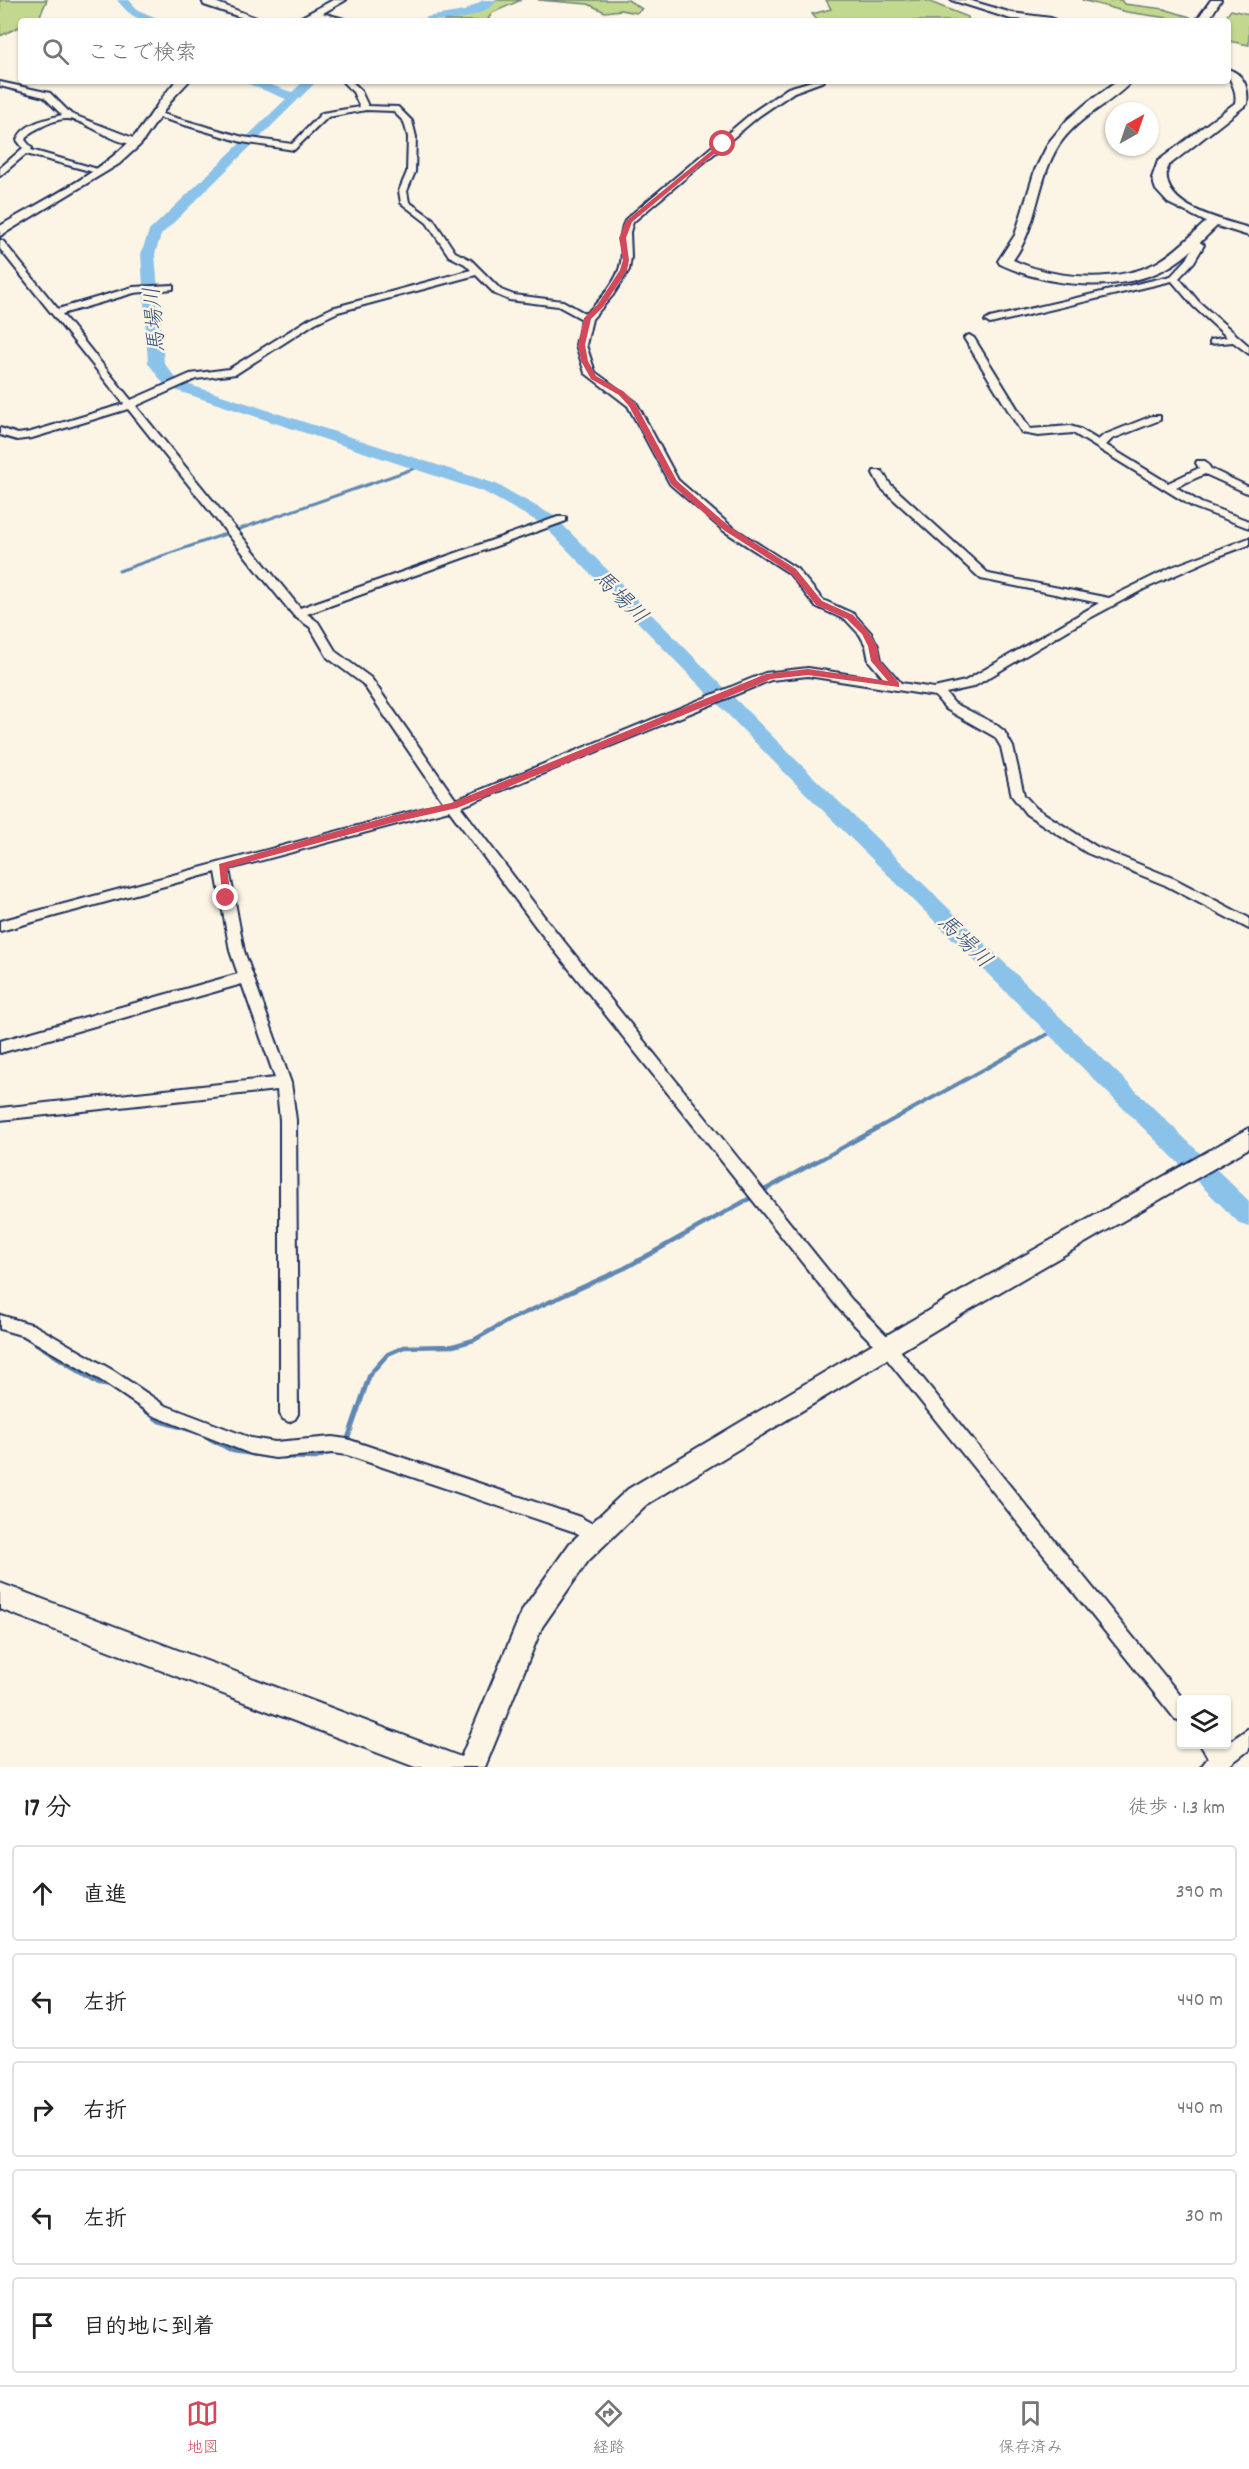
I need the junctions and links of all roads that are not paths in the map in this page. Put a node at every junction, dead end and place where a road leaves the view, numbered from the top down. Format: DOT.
graph roads {
  1 [pos="206,0"];
  2 [pos="956,0"];
  3 [pos="1216,0"];
  4 [pos="335,1"];
  5 [pos="315,13"];
  6 [pos="251,18"];
  7 [pos="306,18"];
  8 [pos="331,18"];
  9 [pos="1027,18"];
  10 [pos="1204,18"];
  11 [pos="1231,74"];
  12 [pos="0,84"];
  13 [pos="181,84"];
  14 [pos="349,84"];
  15 [pos="803,84"];
  16 [pos="1122,84"];
  17 [pos="366,108"];
  18 [pos="68,116"];
  19 [pos="155,116"];
  20 [pos="136,141"];
  21 [pos="25,151"];
  22 [pos="98,172"];
  23 [pos="0,173"];
  24 [pos="1215,221"];
  25 [pos="0,232"];
  26 [pos="1249,232"];
  27 [pos="1192,241"];
  28 [pos="0,243"];
  29 [pos="476,272"];
  30 [pos="1174,278"];
  31 [pos="170,287"];
  32 [pos="57,313"];
  33 [pos="587,318"];
  34 [pos="990,321"];
  35 [pos="969,338"];
  36 [pos="1235,339"];
  37 [pos="1213,342"];
  38 [pos="1249,351"];
  39 [pos="130,403"];
  40 [pos="1156,418"];
  41 [pos="0,431"];
  42 [pos="1099,445"];
  43 [pos="878,473"];
  44 [pos="1167,487"];
  45 [pos="1249,491"];
  46 [pos="562,519"];
  47 [pos="1249,525"];
  48 [pos="1249,541"];
  49 [pos="1113,602"];
  50 [pos="298,613"];
  51 [pos="896,685"];
  52 [pos="939,692"];
  53 [pos="453,806"];
  54 [pos="222,866"];
  55 [pos="1249,924"];
  56 [pos="0,926"];
  57 [pos="247,977"];
  58 [pos="0,1047"];
  59 [pos="284,1083"];
  60 [pos="0,1113"];
  61 [pos="1243,1140"];
  62 [pos="0,1322"];
  63 [pos="888,1348"];
  64 [pos="289,1414"];
  65 [pos="596,1535"];
  66 [pos="0,1596"];
  67 [pos="1177,1706"];
  68 [pos="1249,1737"];
  69 [pos="1213,1757"];
  70 [pos="452,1767"];
  71 [pos="471,1767"];
  1 -- 6 [label="street"];
  2 -- 9 [label="street"];
  3 -- 10 [label="street"];
  4 -- 5 [label="street"];
  5 -- 7 [label="street"];
  5 -- 8 [label="street"];
  11 -- 24 [label="street"];
  12 -- 18 [label="street"];
  13 -- 19 [label="street"];
  14 -- 17 [label="street"];
  15 -- 33 [label="street"];
  16 -- 27 [label="street"];
  17 -- 19 [label="street"];
  17 -- 29 [label="street"];
  18 -- 20 [label="street"];
  18 -- 21 [label="street"];
  19 -- 20 [label="street"];
  20 -- 22 [label="street"];
  21 -- 22 [label="street"];
  21 -- 23 [label="street"];
  22 -- 25 [label="street"];
  24 -- 26 [label="street"];
  24 -- 27 [label="street"];
  27 -- 30 [label="street"];
  28 -- 32 [label="street"];
  29 -- 33 [label="street"];
  29 -- 39 [label="street"];
  30 -- 34 [label="street"];
  30 -- 36 [label="street"];
  31 -- 32 [label="street"];
  32 -- 39 [label="street"];
  33 -- 51 [label="street"];
  35 -- 42 [label="street"];
  36 -- 37 [label="street"];
  36 -- 38 [label="street"];
  39 -- 41 [label="street"];
  39 -- 50 [label="street"];
  40 -- 42 [label="street"];
  42 -- 44 [label="street"];
  43 -- 49 [label="street"];
  44 -- 45 [label="street"];
  44 -- 47 [label="street"];
  46 -- 50 [label="street"];
  48 -- 49 [label="street"];
  49 -- 52 [label="street"];
  50 -- 53 [label="street"];
  51 -- 52 [label="street"];
  51 -- 53 [label="street"];
  52 -- 55 [label="street"];
  53 -- 54 [label="street"];
  53 -- 63 [label="street"];
  54 -- 56 [label="street"];
  54 -- 57 [label="street"];
  57 -- 58 [label="street"];
  57 -- 59 [label="street"];
  59 -- 60 [label="street"];
  59 -- 64 [label="street"];
  61 -- 63 [label="street"];
  62 -- 65 [label="street"];
  63 -- 65 [label="street"];
  63 -- 67 [label="street"];
  65 -- 71 [label="street"];
  66 -- 70 [label="street"];
  68 -- 69 [label="street"];
}
